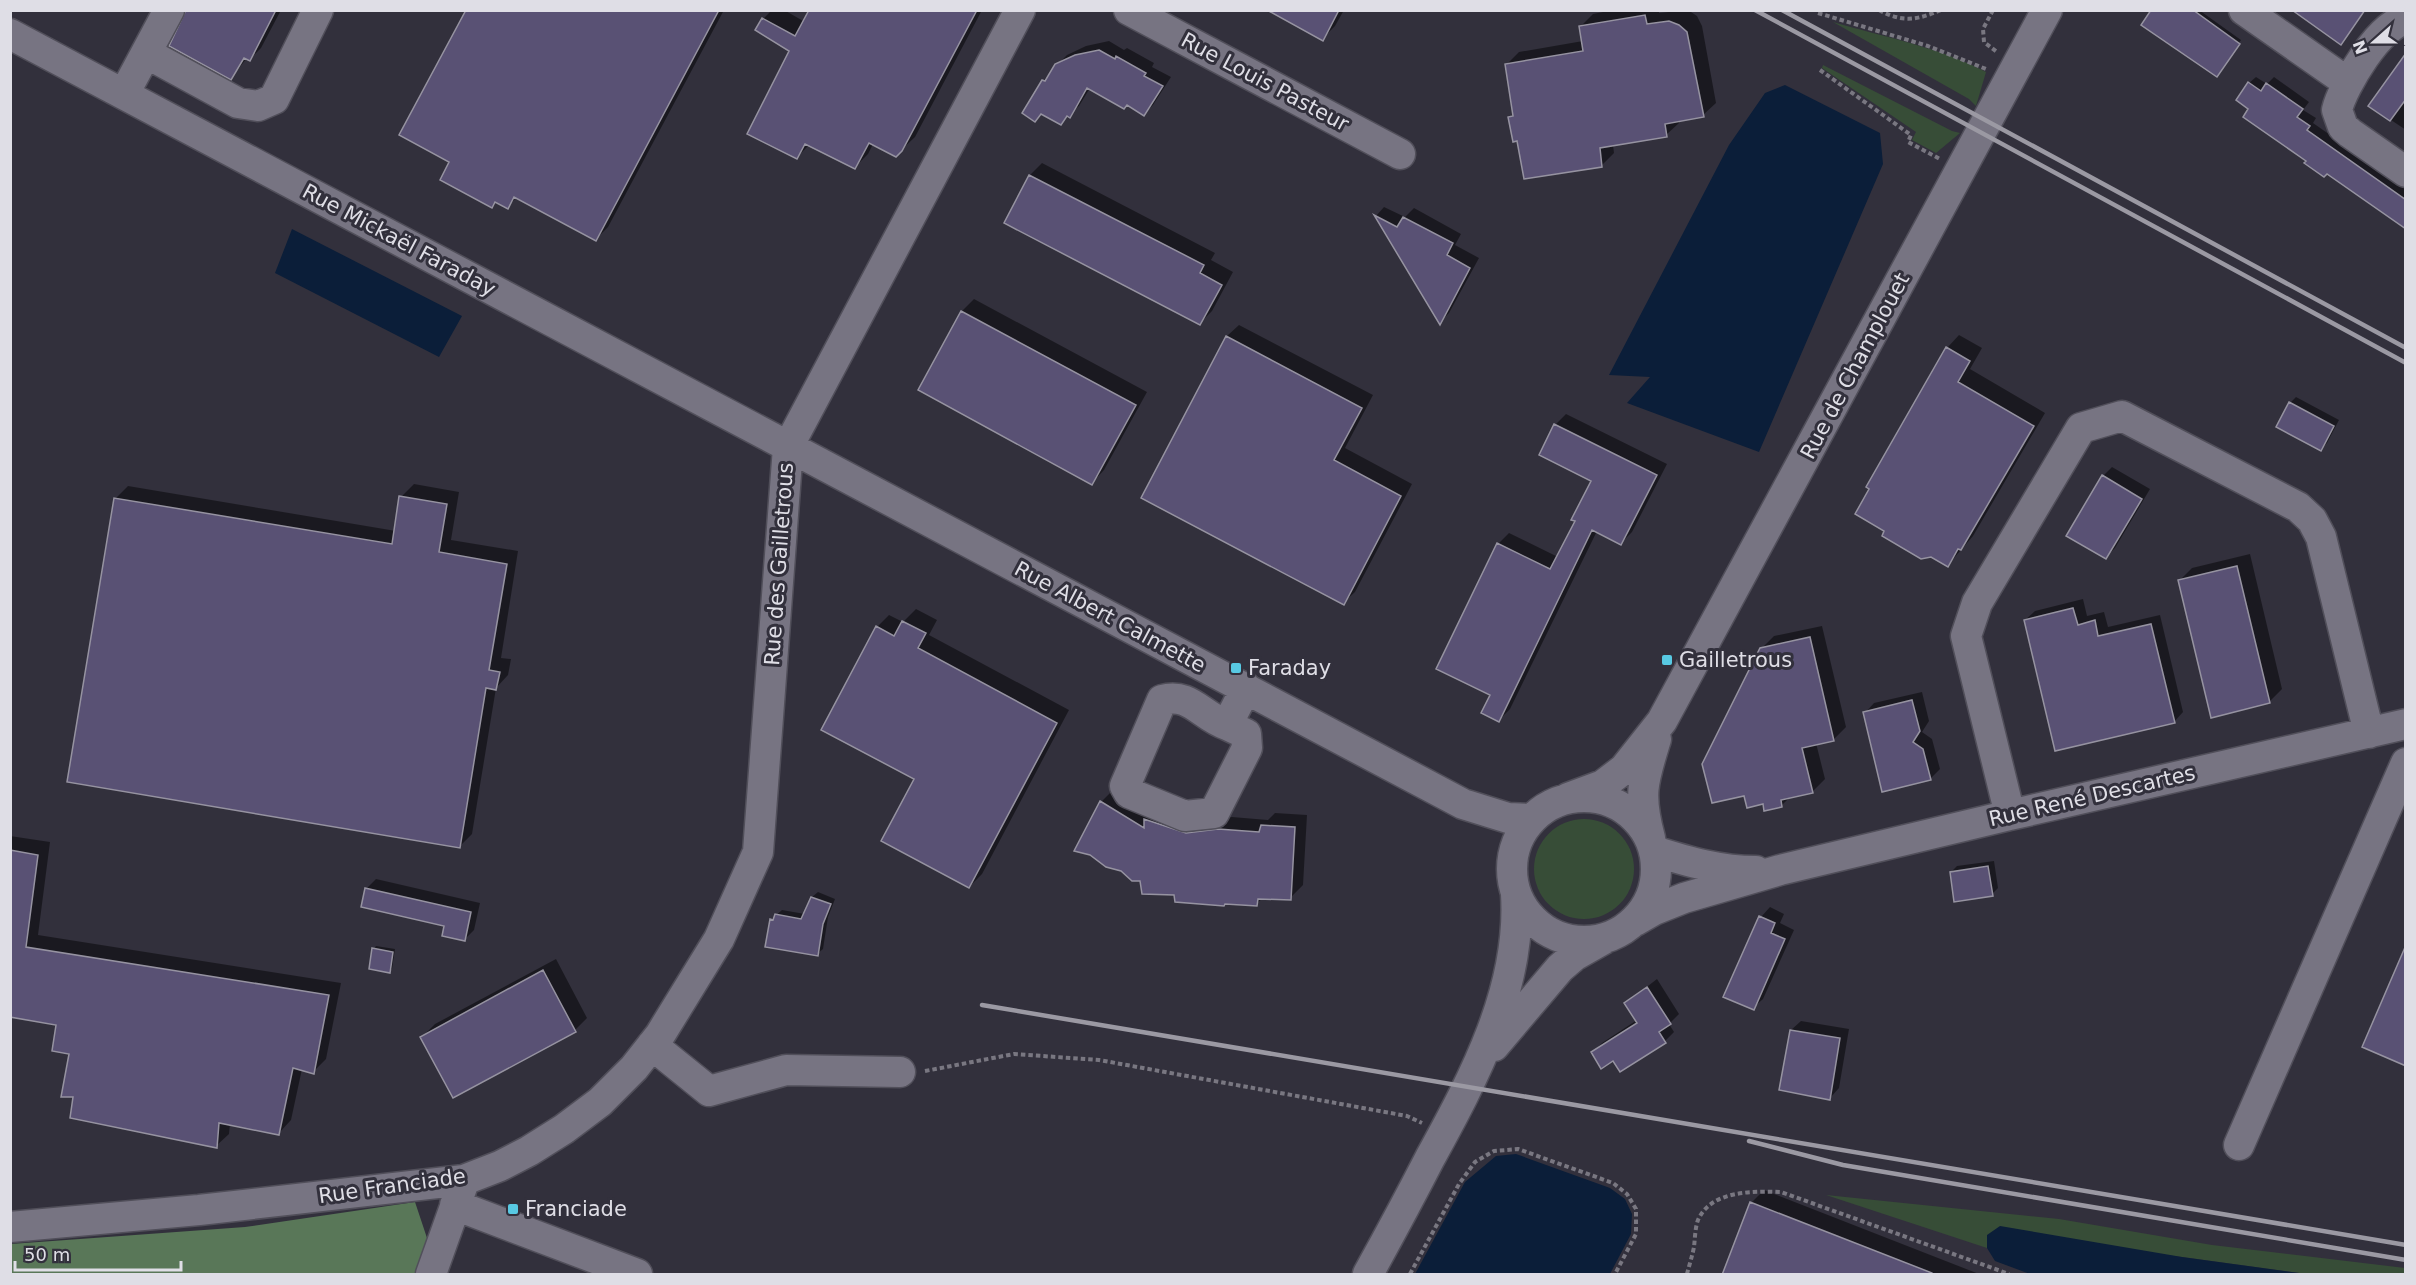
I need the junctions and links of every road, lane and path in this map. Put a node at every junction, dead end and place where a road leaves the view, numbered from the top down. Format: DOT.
graph roads {
  1 [pos="169,10"];
  2 [pos="318,10"];
  3 [pos="1020,10"];
  4 [pos="1129,10"];
  5 [pos="1879,10"];
  6 [pos="1941,10"];
  7 [pos="1992,10"];
  8 [pos="2047,10"];
  9 [pos="2244,10"];
  10 [pos="1818,13"];
  11 [pos="2406,20"];
  12 [pos="10,34"];
  13 [pos="146,53"];
  14 [pos="2002,68"];
  15 [pos="1820,70"];
  16 [pos="2347,82"];
  17 [pos="124,94"];
  18 [pos="1400,154"];
  19 [pos="1938,158"];
  20 [pos="2406,172"];
  21 [pos="788,447"];
  22 [pos="1246,688"];
  23 [pos="1662,721"];
  24 [pos="1227,725"];
  25 [pos="2405,728"];
  26 [pos="2369,732"];
  27 [pos="2406,763"];
  28 [pos="1568,798"];
  29 [pos="1463,804"];
  30 [pos="2010,815"];
  31 [pos="1531,819"];
  32 [pos="1653,847"];
  33 [pos="1513,858"];
  34 [pos="1780,870"];
  35 [pos="1516,894"];
  36 [pos="1635,921"];
  37 [pos="1604,939"];
  38 [pos="694,980"];
  39 [pos="652,1045"];
  40 [pos="1479,1065"];
  41 [pos="900,1072"];
  42 [pos="1443,1134"];
  43 [pos="2239,1145"];
  44 [pos="460,1192"];
  45 [pos="10,1227"];
  46 [pos="431,1275"];
  47 [pos="637,1275"];
  48 [pos="1368,1275"];
  49 [pos="1410,1275"];
  50 [pos="1615,1275"];
  51 [pos="1687,1275"];
  52 [pos="2009,1275"];
  1 -- 13 [label="street"];
  2 -- 13 [label="street"];
  3 -- 21 [label="street, Rue des Gailletrous"];
  4 -- 18 [label="street, Rue Louis Pasteur"];
  5 -- 6 [label="path"];
  7 -- 14 [label="path"];
  8 -- 14 [label="street, Rue de Champlouet"];
  9 -- 16 [label="street"];
  10 -- 14 [label="path"];
  11 -- 16 [label="street"];
  12 -- 17 [label="street, Rue Mickaël Faraday"];
  13 -- 17 [label="street"];
  14 -- 23 [label="street, Rue de Champlouet"];
  15 -- 19 [label="path"];
  16 -- 20 [label="street"];
  17 -- 21 [label="street, Rue Mickaël Faraday"];
  21 -- 22 [label="street, Rue Albert Calmette"];
  21 -- 38 [label="street, Rue des Gailletrous"];
  22 -- 24 [label="street"];
  22 -- 29 [label="street, Rue Albert Calmette"];
  23 -- 28 [label="street, Rue de Champlouet"];
  23 -- 32 [label="street, Rue de Champlouet"];
  25 -- 26 [label="street, Rue René Descartes"];
  26 -- 30 [label="street, Rue René Descartes"];
  26 -- 30 [label="street"];
  27 -- 43 [label="street"];
  28 -- 31 [label="street"];
  28 -- 32 [label="street"];
  29 -- 31 [label="street, Rue Albert Calmette"];
  29 -- 33 [label="street, Rue Albert Calmette"];
  30 -- 34 [label="street, Rue René Descartes"];
  31 -- 33 [label="street"];
  32 -- 34 [label="street, Rue René Descartes"];
  32 -- 36 [label="street"];
  33 -- 35 [label="street"];
  34 -- 36 [label="street, Rue René Descartes"];
  35 -- 37 [label="street"];
  35 -- 40 [label="street"];
  36 -- 37 [label="street"];
  37 -- 40 [label="street"];
  38 -- 39 [label="street, Rue Franciade"];
  39 -- 41 [label="street"];
  39 -- 44 [label="street, Rue Franciade"];
  40 -- 42 [label="street"];
  41 -- 42 [label="path"];
  42 -- 48 [label="street"];
  44 -- 45 [label="street, Rue Franciade"];
  44 -- 46 [label="street"];
  44 -- 47 [label="street"];
  49 -- 50 [label="path"];
  51 -- 52 [label="path"];
}
